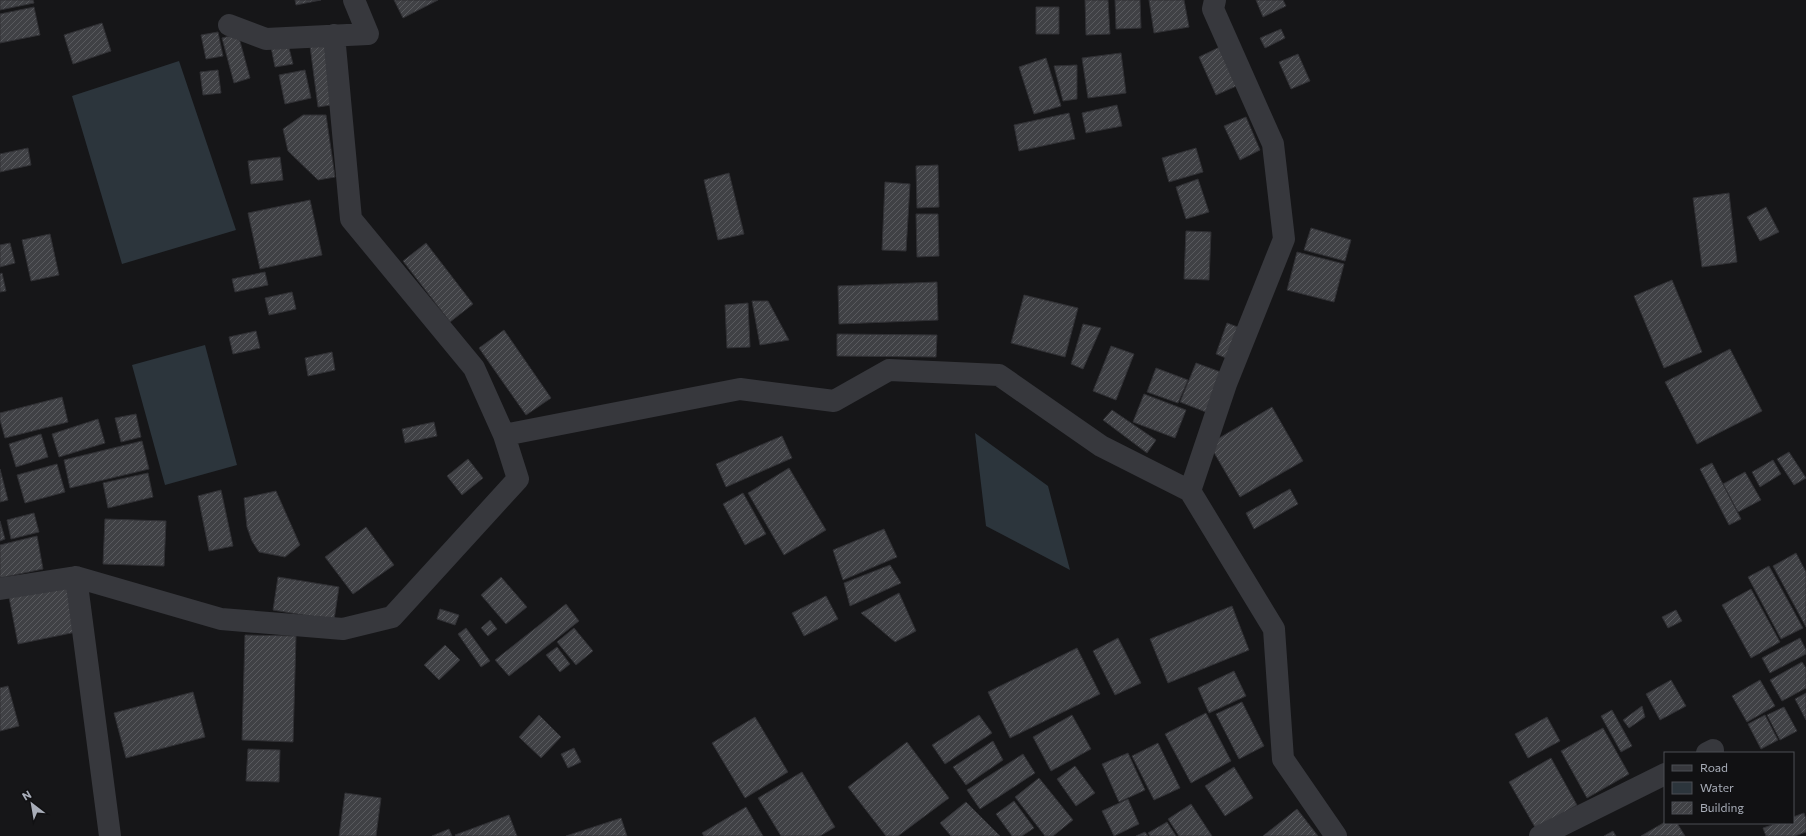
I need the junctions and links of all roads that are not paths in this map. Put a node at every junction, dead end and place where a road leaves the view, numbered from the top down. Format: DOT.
graph roads {
  1 [pos="354,0"];
  2 [pos="1215,0"];
  3 [pos="229,25"];
  4 [pos="334,36"];
  5 [pos="504,435"];
  6 [pos="1190,491"];
  7 [pos="76,577"];
  8 [pos="0,588"];
  9 [pos="1664,774"];
  10 [pos="110,836"];
  11 [pos="1336,836"];
  12 [pos="1540,836"];
  1 -- 4 [label="street"];
  2 -- 6 [label="street"];
  3 -- 4 [label="street"];
  4 -- 5 [label="street"];
  5 -- 6 [label="street"];
  5 -- 7 [label="street"];
  6 -- 11 [label="street"];
  7 -- 8 [label="street"];
  7 -- 10 [label="street"];
  9 -- 12 [label="street"];
}
